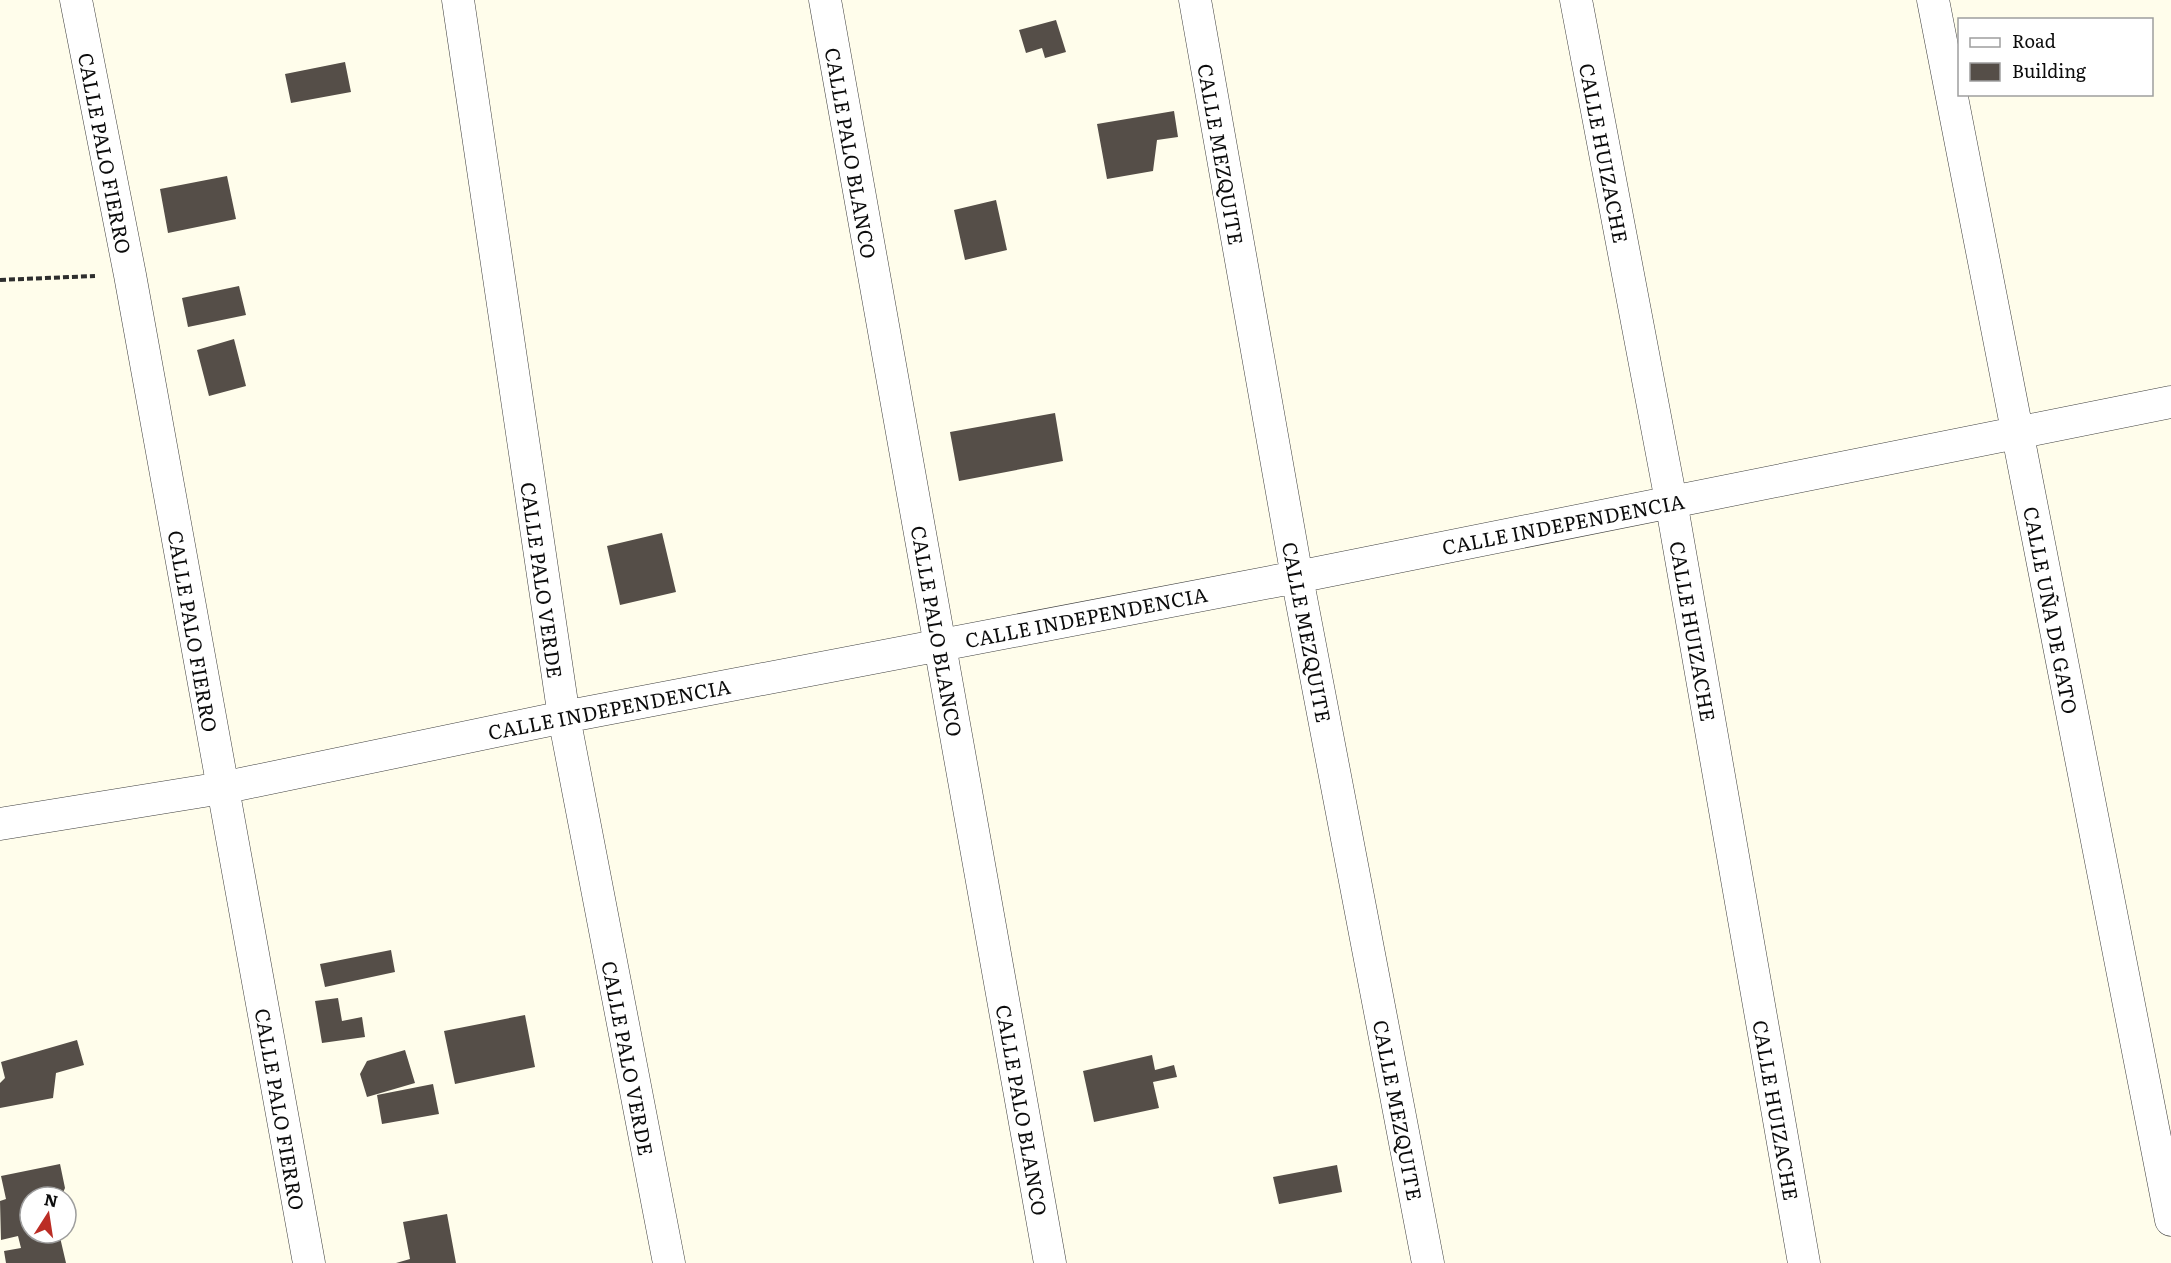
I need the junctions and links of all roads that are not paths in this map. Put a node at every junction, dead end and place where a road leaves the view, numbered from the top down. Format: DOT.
graph roads {
  1 [pos="76,0"];
  2 [pos="458,0"];
  3 [pos="825,0"];
  4 [pos="1195,0"];
  5 [pos="1576,0"];
  6 [pos="1933,0"];
  7 [pos="2171,402"];
  8 [pos="2017,432"];
  9 [pos="1671,501"];
  10 [pos="1297,577"];
  11 [pos="941,643"];
  12 [pos="564,717"];
  13 [pos="222,788"];
  14 [pos="0,824"];
  15 [pos="2171,1220"];
  16 [pos="309,1263"];
  17 [pos="669,1263"];
  18 [pos="1050,1263"];
  19 [pos="1428,1263"];
  20 [pos="1804,1263"];
  1 -- 13 [label="street, CALLE PALO FIERRO"];
  2 -- 12 [label="street, CALLE PALO VERDE"];
  3 -- 11 [label="street, CALLE PALO BLANCO"];
  4 -- 10 [label="street, CALLE MEZQUITE"];
  5 -- 9 [label="street, CALLE HUIZACHE"];
  6 -- 8 [label="street, CALLE UÑA DE GATO"];
  7 -- 8 [label="street, CALLE INDEPENDENCIA"];
  8 -- 9 [label="street, CALLE INDEPENDENCIA"];
  8 -- 15 [label="street, CALLE UÑA DE GATO"];
  9 -- 10 [label="street, CALLE INDEPENDENCIA"];
  9 -- 20 [label="street, CALLE HUIZACHE"];
  10 -- 11 [label="street, CALLE INDEPENDENCIA"];
  10 -- 19 [label="street, CALLE MEZQUITE"];
  11 -- 12 [label="street, CALLE INDEPENDENCIA"];
  11 -- 18 [label="street, CALLE PALO BLANCO"];
  12 -- 13 [label="street, CALLE INDEPENDENCIA"];
  12 -- 17 [label="street, CALLE PALO VERDE"];
  13 -- 14 [label="street, CALLE INDEPENDENCIA"];
  13 -- 16 [label="street, CALLE PALO FIERRO"];
}
